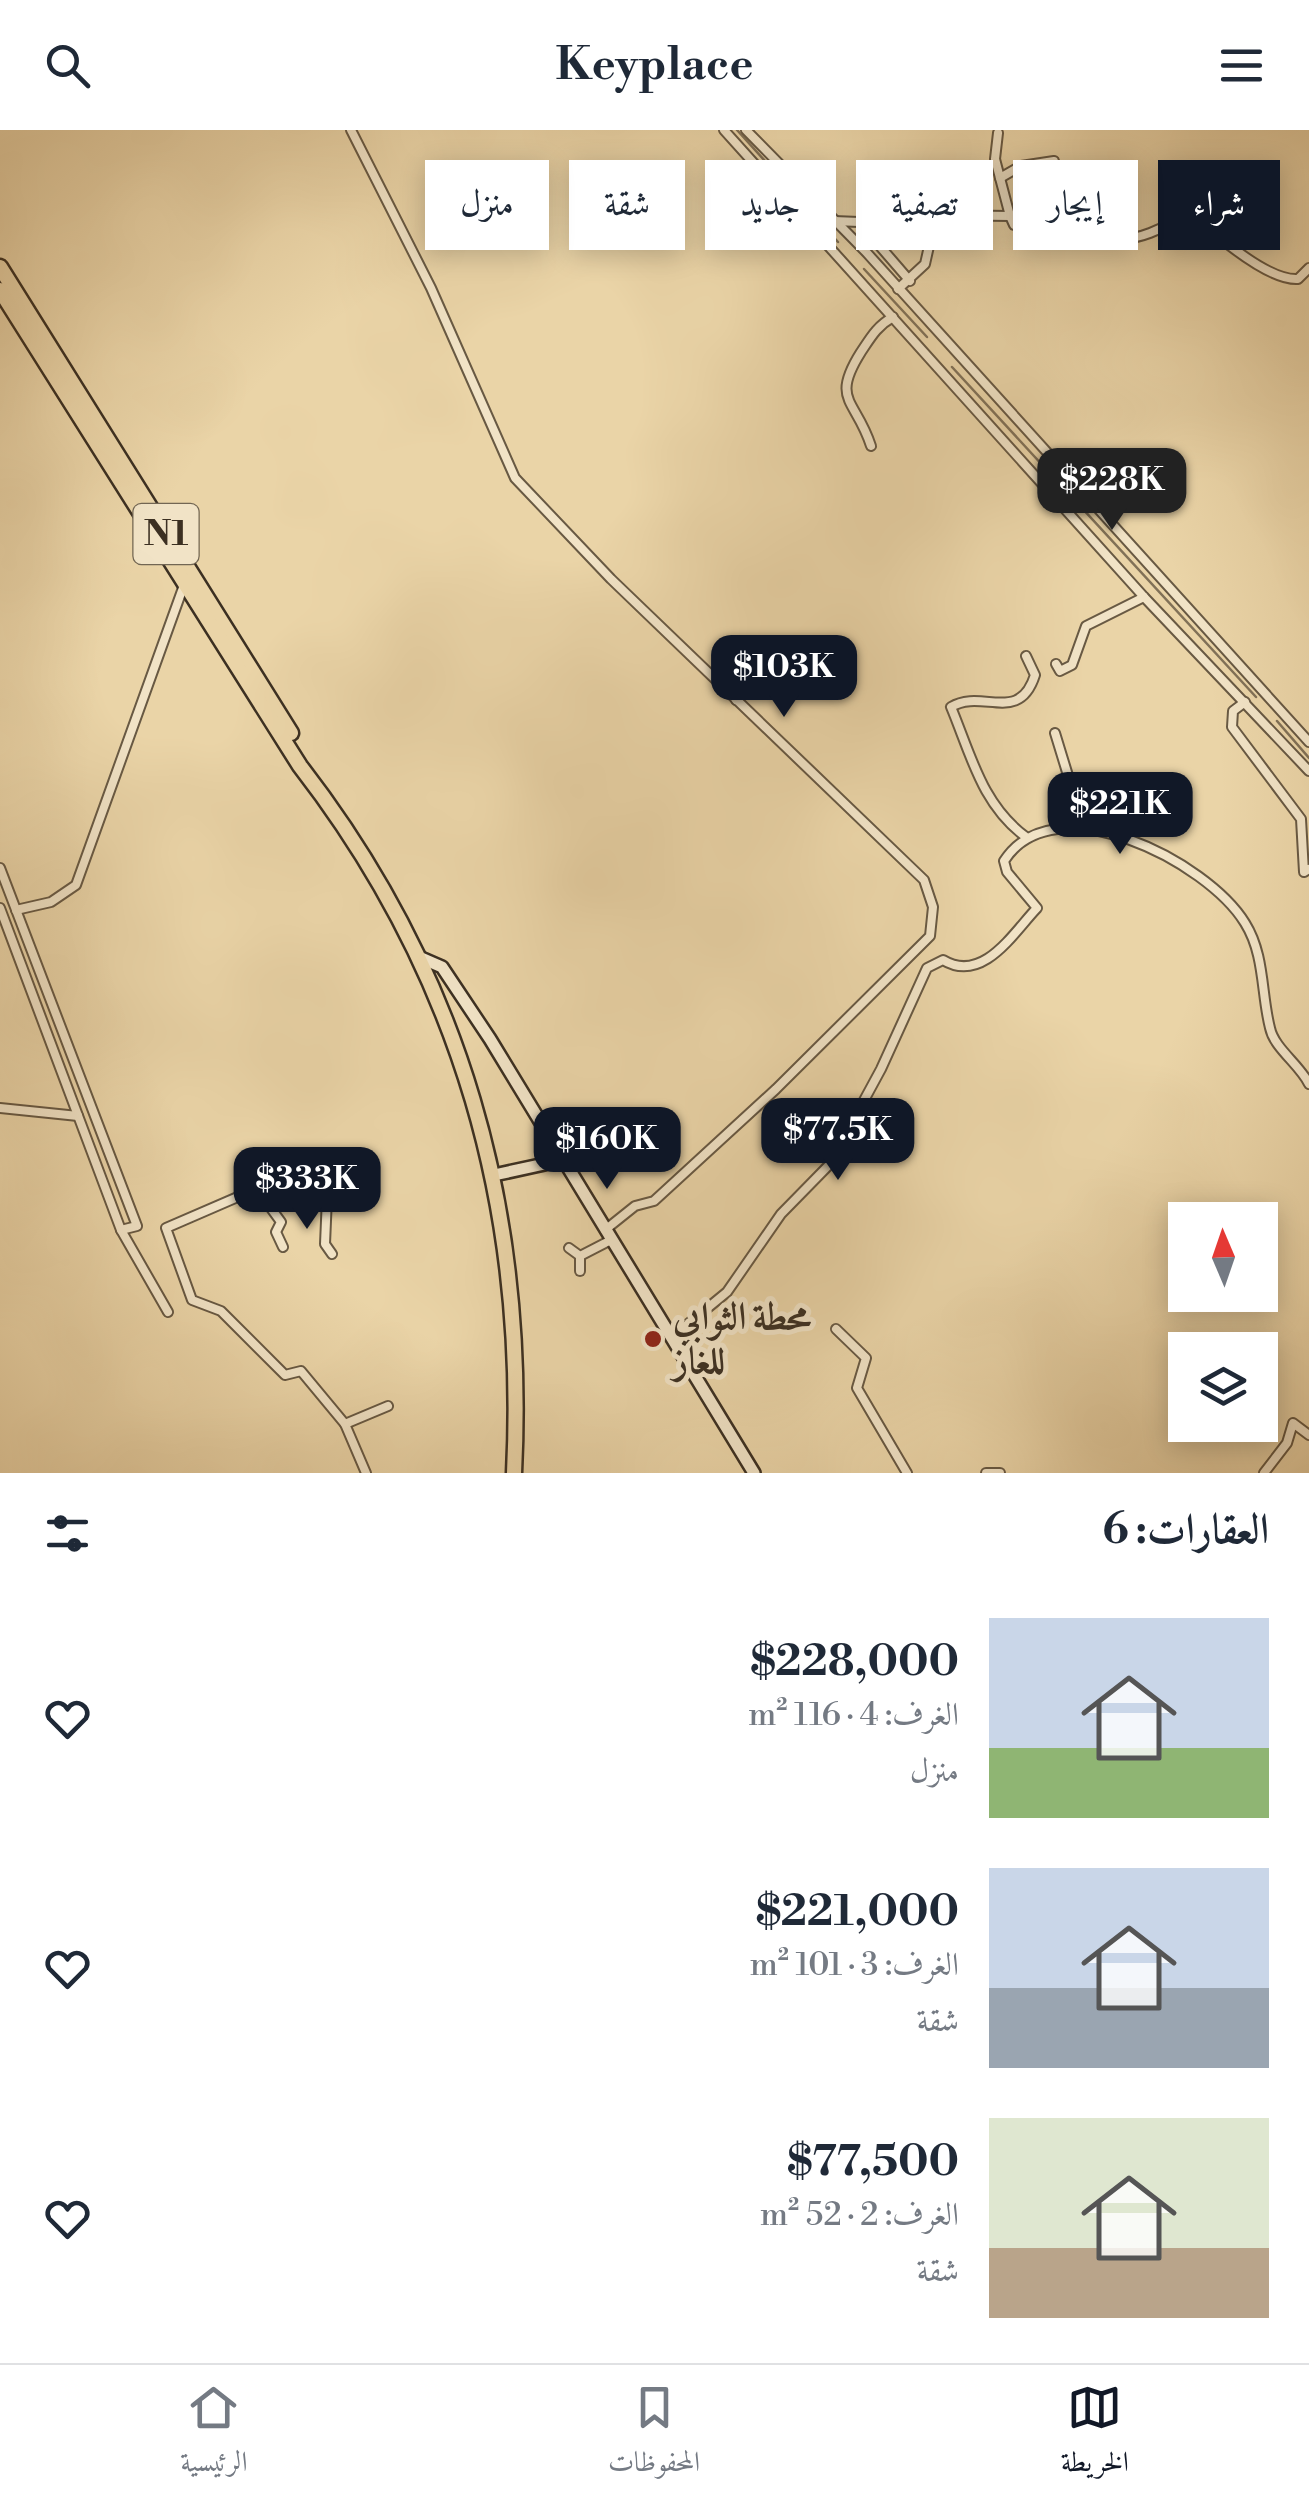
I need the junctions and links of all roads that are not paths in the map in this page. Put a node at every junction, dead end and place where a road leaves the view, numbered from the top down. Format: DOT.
graph roads {
  1 [pos="351,130"];
  2 [pos="724,130"];
  3 [pos="746,130"];
  4 [pos="998,133"];
  5 [pos="775,160"];
  6 [pos="1013,170"];
  7 [pos="1000,178"];
  8 [pos="1010,216"];
  9 [pos="836,222"];
  10 [pos="1013,223"];
  11 [pos="836,224"];
  12 [pos="1138,235"];
  13 [pos="0,266"];
  14 [pos="1309,268"];
  15 [pos="910,281"];
  16 [pos="898,289"];
  17 [pos="0,290"];
  18 [pos="893,316"];
  19 [pos="871,446"];
  20 [pos="184,584"];
  21 [pos="1144,596"];
  22 [pos="1026,656"];
  23 [pos="1056,664"];
  24 [pos="769,670"];
  25 [pos="736,700"];
  26 [pos="1245,702"];
  27 [pos="1056,733"];
  28 [pos="1309,742"];
  29 [pos="1309,771"];
  30 [pos="330,804"];
  31 [pos="1097,828"];
  32 [pos="1026,836"];
  33 [pos="0,868"];
  34 [pos="1309,869"];
  35 [pos="0,908"];
  36 [pos="16,910"];
  37 [pos="419,957"];
  38 [pos="1309,1084"];
  39 [pos="0,1108"];
  40 [pos="78,1116"];
  41 [pos="563,1160"];
  42 [pos="494,1174"];
  43 [pos="257,1189"];
  44 [pos="326,1197"];
  45 [pos="362,1204"];
  46 [pos="122,1230"];
  47 [pos="608,1235"];
  48 [pos="282,1247"];
  49 [pos="569,1248"];
  50 [pos="332,1254"];
  51 [pos="580,1256"];
  52 [pos="580,1272"];
  53 [pos="168,1312"];
  54 [pos="836,1329"];
  55 [pos="671,1338"];
  56 [pos="388,1406"];
  57 [pos="345,1424"];
  58 [pos="1309,1435"];
  59 [pos="748,1471"];
  60 [pos="366,1473"];
  61 [pos="514,1473"];
  62 [pos="907,1473"];
  63 [pos="986,1473"];
  64 [pos="1000,1473"];
  65 [pos="1264,1473"];
  1 -- 25 [label="street"];
  2 -- 18 [label="street"];
  3 -- 5 [label="street"];
  4 -- 7 [label="street"];
  6 -- 7 [label="street"];
  7 -- 8 [label="street"];
  8 -- 10 [label="street"];
  8 -- 15 [label="street"];
  9 -- 15 [label="street"];
  11 -- 16 [label="street"];
  12 -- 14 [label="street"];
  13 -- 30 [label="highway, N1"];
  15 -- 16 [label="street"];
  16 -- 28 [label="street"];
  17 -- 20 [label="highway, N1"];
  18 -- 19 [label="street"];
  18 -- 21 [label="street"];
  20 -- 30 [label="highway, N1"];
  20 -- 36 [label="street"];
  21 -- 23 [label="street"];
  21 -- 26 [label="street"];
  22 -- 32 [label="street"];
  24 -- 25 [label="street"];
  25 -- 47 [label="street"];
  26 -- 29 [label="street"];
  26 -- 34 [label="street"];
  27 -- 31 [label="street"];
  30 -- 37 [label="highway, N1"];
  31 -- 32 [label="street"];
  31 -- 38 [label="street"];
  32 -- 55 [label="street"];
  33 -- 36 [label="street"];
  35 -- 40 [label="street"];
  36 -- 46 [label="street"];
  37 -- 41 [label="main road"];
  37 -- 42 [label="highway, N1"];
  39 -- 40 [label="street"];
  40 -- 46 [label="street"];
  41 -- 42 [label="main road"];
  41 -- 47 [label="main road"];
  42 -- 61 [label="highway, N1"];
  43 -- 44 [label="street"];
  43 -- 48 [label="street"];
  43 -- 57 [label="street"];
  44 -- 45 [label="street"];
  44 -- 50 [label="street"];
  46 -- 53 [label="street"];
  47 -- 51 [label="street"];
  47 -- 55 [label="main road"];
  49 -- 51 [label="street"];
  51 -- 52 [label="street"];
  54 -- 62 [label="street"];
  55 -- 59 [label="main road"];
  56 -- 57 [label="street"];
  57 -- 60 [label="street"];
  58 -- 65 [label="street"];
  63 -- 64 [label="street"];
}
